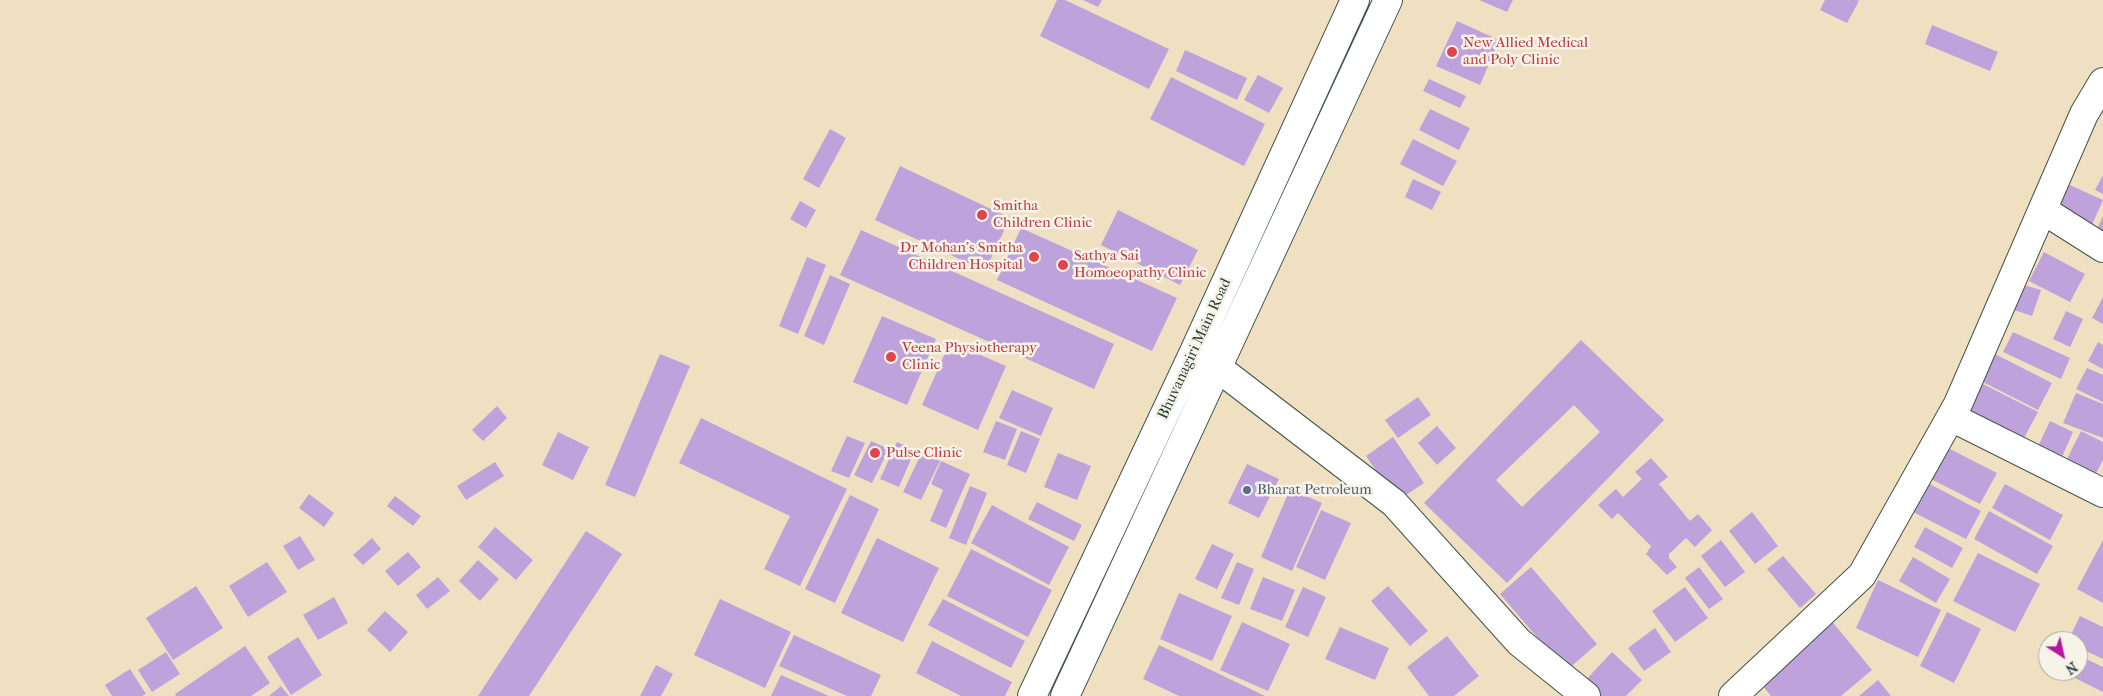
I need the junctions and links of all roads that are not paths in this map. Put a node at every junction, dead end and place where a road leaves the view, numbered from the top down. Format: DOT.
graph roads {
  1 [pos="1355,0"];
  2 [pos="1388,0"];
  3 [pos="2103,82"];
  4 [pos="2043,210"];
  5 [pos="2103,248"];
  6 [pos="1218,368"];
  7 [pos="1951,417"];
  8 [pos="2103,493"];
  9 [pos="1032,696"];
  10 [pos="1065,696"];
  11 [pos="1586,696"];
  12 [pos="1733,696"];
  1 -- 9 [label="main road, Bhuvanagiri Main Road"];
  2 -- 6 [label="main road, Bhuvanagiri Main Road"];
  3 -- 4 [label="main road"];
  4 -- 5 [label="main road"];
  4 -- 7 [label="main road"];
  6 -- 10 [label="main road, Bhuvanagiri Main Road"];
  6 -- 11 [label="main road"];
  7 -- 8 [label="main road"];
  7 -- 12 [label="main road"];
}
